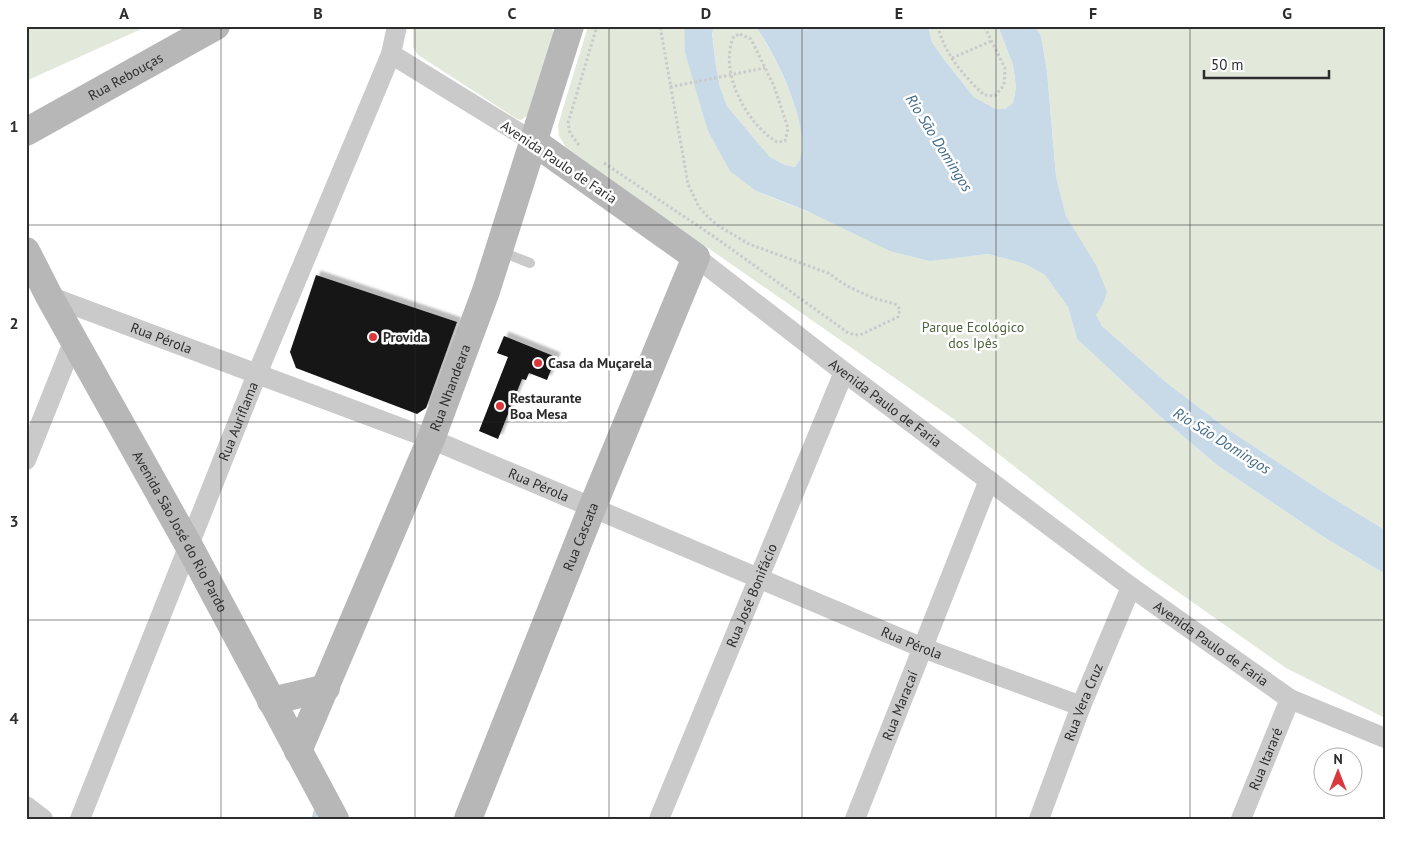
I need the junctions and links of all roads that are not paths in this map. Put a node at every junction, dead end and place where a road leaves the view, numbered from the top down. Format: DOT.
graph roads {
  1 [pos="216,26"];
  2 [pos="397,26"];
  3 [pos="570,26"];
  4 [pos="391,54"];
  5 [pos="29,129"];
  6 [pos="534,142"];
  7 [pos="26,251"];
  8 [pos="498,251"];
  9 [pos="696,257"];
  10 [pos="530,263"];
  11 [pos="49,296"];
  12 [pos="74,340"];
  13 [pos="844,372"];
  14 [pos="257,374"];
  15 [pos="431,439"];
  16 [pos="26,460"];
  17 [pos="989,480"];
  18 [pos="592,508"];
  19 [pos="189,546"];
  20 [pos="758,578"];
  21 [pos="1131,587"];
  22 [pos="923,648"];
  23 [pos="326,688"];
  24 [pos="1290,699"];
  25 [pos="271,701"];
  26 [pos="1081,706"];
  27 [pos="1385,738"];
  28 [pos="298,751"];
  29 [pos="26,806"];
  30 [pos="336,817"];
  31 [pos="43,819"];
  32 [pos="80,819"];
  33 [pos="468,819"];
  34 [pos="659,819"];
  35 [pos="854,819"];
  36 [pos="1039,819"];
  37 [pos="1241,819"];
  1 -- 5 [label="street, Rua Rebouças"];
  2 -- 4 [label="street, Rua Auriflama"];
  3 -- 6 [label="street, Rua Nhandeara"];
  4 -- 6 [label="street, Avenida Paulo de Faria"];
  4 -- 14 [label="street, Rua Auriflama"];
  6 -- 8 [label="street, Rua Nhandeara"];
  6 -- 9 [label="street, Avenida Paulo de Faria"];
  7 -- 11 [label="street, Avenida São José do Rio Pardo"];
  8 -- 10 [label="lane"];
  8 -- 15 [label="street, Rua Nhandeara"];
  9 -- 13 [label="street, Avenida Paulo de Faria"];
  9 -- 18 [label="street, Rua Cascata"];
  11 -- 12 [label="street, Avenida São José do Rio Pardo"];
  11 -- 14 [label="street, Rua Pérola"];
  12 -- 16 [label="street"];
  12 -- 19 [label="street, Avenida São José do Rio Pardo"];
  13 -- 17 [label="street, Avenida Paulo de Faria"];
  13 -- 20 [label="street, Rua José Bonifácio"];
  14 -- 15 [label="street, Rua Pérola"];
  14 -- 19 [label="street, Rua Auriflama"];
  15 -- 18 [label="street, Rua Pérola"];
  15 -- 23 [label="street, Rua Nhandeara"];
  17 -- 21 [label="street, Avenida Paulo de Faria"];
  17 -- 22 [label="street, Rua Maracaí"];
  18 -- 20 [label="street, Rua Pérola"];
  18 -- 33 [label="street, Rua Cascata"];
  19 -- 25 [label="street, Avenida São José do Rio Pardo"];
  19 -- 32 [label="street, Rua Auriflama"];
  20 -- 22 [label="street, Rua Pérola"];
  20 -- 34 [label="street, Rua José Bonifácio"];
  21 -- 24 [label="street, Avenida Paulo de Faria"];
  21 -- 26 [label="street, Rua Vera Cruz"];
  22 -- 26 [label="street, Rua Pérola"];
  22 -- 35 [label="street, Rua Maracaí"];
  23 -- 25 [label="street"];
  23 -- 28 [label="street, Rua Nhandeara"];
  24 -- 27 [label="street, Avenida Paulo de Faria"];
  24 -- 37 [label="street, Rua Itararé"];
  25 -- 28 [label="street, Avenida São José do Rio Pardo"];
  26 -- 36 [label="street, Rua Vera Cruz"];
  28 -- 30 [label="street, Avenida São José do Rio Pardo"];
  29 -- 31 [label="street"];
}
